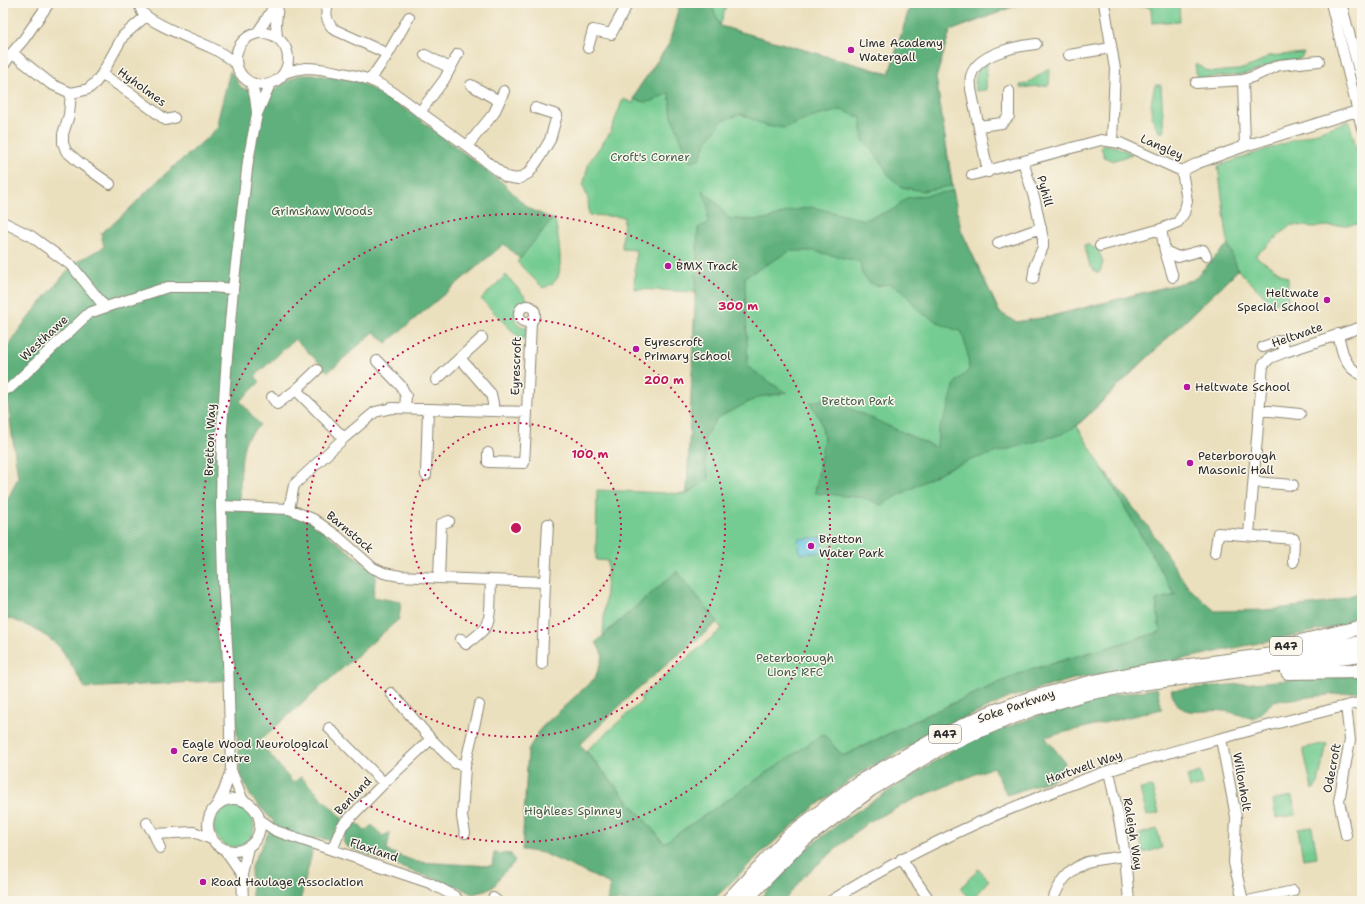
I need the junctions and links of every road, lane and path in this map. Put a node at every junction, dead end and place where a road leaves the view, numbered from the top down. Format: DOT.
graph roads {
  1 [pos="49,3"];
  2 [pos="139,3"];
  3 [pos="277,3"];
  4 [pos="328,3"];
  5 [pos="628,3"];
  6 [pos="1104,3"];
  7 [pos="1331,3"];
  8 [pos="1342,3"];
  9 [pos="146,16"];
  10 [pos="409,17"];
  11 [pos="257,33"];
  12 [pos="277,37"];
  13 [pos="1036,44"];
  14 [pos="239,46"];
  15 [pos="588,48"];
  16 [pos="1111,48"];
  17 [pos="215,50"];
  18 [pos="12,53"];
  19 [pos="388,54"];
  20 [pos="458,54"];
  21 [pos="426,55"];
  22 [pos="1069,55"];
  23 [pos="289,56"];
  24 [pos="1319,61"];
  25 [pos="237,65"];
  26 [pos="3,66"];
  27 [pos="308,68"];
  28 [pos="450,68"];
  29 [pos="285,73"];
  30 [pos="102,74"];
  31 [pos="370,80"];
  32 [pos="1243,80"];
  33 [pos="1362,82"];
  34 [pos="251,83"];
  35 [pos="1196,83"];
  36 [pos="270,84"];
  37 [pos="471,85"];
  38 [pos="504,91"];
  39 [pos="1009,91"];
  40 [pos="71,93"];
  41 [pos="499,101"];
  42 [pos="535,108"];
  43 [pos="1357,111"];
  44 [pos="420,112"];
  45 [pos="257,114"];
  46 [pos="168,121"];
  47 [pos="979,126"];
  48 [pos="1362,128"];
  49 [pos="1112,141"];
  50 [pos="467,146"];
  51 [pos="1245,146"];
  52 [pos="1023,161"];
  53 [pos="1182,171"];
  54 [pos="988,172"];
  55 [pos="972,175"];
  56 [pos="106,178"];
  57 [pos="3,222"];
  58 [pos="1041,228"];
  59 [pos="1161,229"];
  60 [pos="998,243"];
  61 [pos="1100,246"];
  62 [pos="1165,251"];
  63 [pos="1206,256"];
  64 [pos="1173,277"];
  65 [pos="1033,279"];
  66 [pos="233,289"];
  67 [pos="105,307"];
  68 [pos="531,322"];
  69 [pos="1362,326"];
  70 [pos="1338,334"];
  71 [pos="482,338"];
  72 [pos="1263,347"];
  73 [pos="1285,352"];
  74 [pos="460,358"];
  75 [pos="377,361"];
  76 [pos="317,370"];
  77 [pos="1362,375"];
  78 [pos="436,380"];
  79 [pos="3,390"];
  80 [pos="296,390"];
  81 [pos="273,403"];
  82 [pos="405,407"];
  83 [pos="428,409"];
  84 [pos="1259,410"];
  85 [pos="493,411"];
  86 [pos="527,412"];
  87 [pos="1300,414"];
  88 [pos="344,438"];
  89 [pos="488,453"];
  90 [pos="426,475"];
  91 [pos="1254,482"];
  92 [pos="1293,485"];
  93 [pos="221,506"];
  94 [pos="289,509"];
  95 [pos="449,521"];
  96 [pos="550,529"];
  97 [pos="1249,535"];
  98 [pos="1215,554"];
  99 [pos="1293,562"];
  100 [pos="439,578"];
  101 [pos="491,580"];
  102 [pos="545,582"];
  103 [pos="1362,627"];
  104 [pos="461,639"];
  105 [pos="1362,643"];
  106 [pos="1362,654"];
  107 [pos="544,659"];
  108 [pos="1210,664"];
  109 [pos="1362,671"];
  110 [pos="1223,673"];
  111 [pos="391,693"];
  112 [pos="1362,702"];
  113 [pos="479,706"];
  114 [pos="1346,706"];
  115 [pos="329,728"];
  116 [pos="1221,738"];
  117 [pos="431,739"];
  118 [pos="465,766"];
  119 [pos="231,770"];
  120 [pos="1109,771"];
  121 [pos="384,783"];
  122 [pos="243,801"];
  123 [pos="217,805"];
  124 [pos="209,815"];
  125 [pos="259,819"];
  126 [pos="147,823"];
  127 [pos="259,831"];
  128 [pos="276,831"];
  129 [pos="194,832"];
  130 [pos="465,833"];
  131 [pos="154,834"];
  132 [pos="1346,835"];
  133 [pos="211,839"];
  134 [pos="248,847"];
  135 [pos="160,848"];
  136 [pos="224,849"];
  137 [pos="332,850"];
  138 [pos="1125,856"];
  139 [pos="901,859"];
  140 [pos="242,875"];
  141 [pos="1293,891"];
  142 [pos="243,901"];
  143 [pos="459,901"];
  144 [pos="728,901"];
  145 [pos="744,901"];
  146 [pos="832,901"];
  147 [pos="930,901"];
  148 [pos="1053,901"];
  149 [pos="1129,901"];
  150 [pos="1243,901"];
  151 [pos="1248,901"];
  1 -- 18 [label="street"];
  2 -- 9 [label="street"];
  3 -- 11 [label="street"];
  3 -- 12 [label="street"];
  4 -- 19 [label="street"];
  5 -- 15 [label="street"];
  6 -- 16 [label="street"];
  7 -- 43 [label="street"];
  8 -- 33 [label="street"];
  9 -- 17 [label="street"];
  9 -- 30 [label="street, Hyholmes"];
  10 -- 19 [label="street"];
  11 -- 12 [label="street"];
  11 -- 14 [label="street"];
  12 -- 23 [label="street"];
  13 -- 47 [label="street"];
  14 -- 17 [label="street"];
  14 -- 25 [label="street"];
  16 -- 22 [label="street"];
  16 -- 49 [label="street"];
  17 -- 25 [label="street"];
  18 -- 26 [label="street"];
  18 -- 40 [label="street"];
  19 -- 31 [label="street"];
  20 -- 28 [label="street"];
  21 -- 28 [label="street"];
  23 -- 27 [label="street"];
  23 -- 29 [label="street"];
  24 -- 32 [label="street"];
  25 -- 34 [label="street"];
  27 -- 29 [label="street"];
  27 -- 31 [label="street"];
  28 -- 44 [label="street"];
  29 -- 36 [label="street"];
  30 -- 40 [label="street, Hyholmes"];
  30 -- 46 [label="street, Hyholmes"];
  31 -- 44 [label="street"];
  32 -- 35 [label="street"];
  32 -- 51 [label="street"];
  34 -- 36 [label="street"];
  34 -- 45 [label="street, Bretton Way"];
  36 -- 45 [label="street, Bretton Way"];
  37 -- 41 [label="street"];
  38 -- 41 [label="street"];
  39 -- 47 [label="street"];
  40 -- 56 [label="street"];
  41 -- 50 [label="street"];
  42 -- 50 [label="street"];
  43 -- 48 [label="street"];
  43 -- 51 [label="street, Langley"];
  44 -- 50 [label="street"];
  45 -- 66 [label="street, Bretton Way"];
  47 -- 54 [label="street"];
  49 -- 52 [label="street, Langley"];
  49 -- 53 [label="street, Langley"];
  51 -- 53 [label="street, Langley"];
  52 -- 54 [label="street, Langley"];
  52 -- 58 [label="street, Pyhill"];
  53 -- 59 [label="street"];
  54 -- 55 [label="street, Langley"];
  57 -- 67 [label="street"];
  58 -- 60 [label="street"];
  58 -- 65 [label="street, Pyhill"];
  59 -- 61 [label="street"];
  59 -- 62 [label="street"];
  62 -- 63 [label="street"];
  62 -- 64 [label="street"];
  66 -- 67 [label="street, Westhawe"];
  66 -- 93 [label="street, Bretton Way"];
  67 -- 79 [label="street, Westhawe"];
  68 -- 86 [label="street, Eyrescroft"];
  69 -- 70 [label="street, Heltwate"];
  70 -- 73 [label="street, Heltwate"];
  70 -- 77 [label="street"];
  71 -- 74 [label="street"];
  72 -- 73 [label="street"];
  73 -- 84 [label="street, Heltwate"];
  74 -- 78 [label="street"];
  74 -- 85 [label="street, Eyrescroft"];
  75 -- 82 [label="street"];
  76 -- 80 [label="street"];
  80 -- 81 [label="street"];
  80 -- 88 [label="street"];
  82 -- 83 [label="street, Eyrescroft"];
  82 -- 88 [label="street, Eyrescroft"];
  83 -- 85 [label="street, Eyrescroft"];
  83 -- 90 [label="street"];
  84 -- 87 [label="street"];
  84 -- 91 [label="street"];
  85 -- 86 [label="street, Eyrescroft"];
  86 -- 89 [label="street, Eyrescroft"];
  88 -- 94 [label="street, Eyrescroft"];
  91 -- 92 [label="street"];
  91 -- 97 [label="street"];
  93 -- 94 [label="street, Barnstock"];
  93 -- 119 [label="street, Bretton Way"];
  94 -- 100 [label="street, Barnstock"];
  95 -- 100 [label="street"];
  96 -- 102 [label="street"];
  97 -- 98 [label="street"];
  97 -- 99 [label="street"];
  100 -- 101 [label="street, Barnstock"];
  101 -- 102 [label="street, Barnstock"];
  101 -- 104 [label="street"];
  102 -- 107 [label="street"];
  103 -- 108 [label="highway, A47"];
  105 -- 108 [label="highway, Soke Parkway / A47"];
  106 -- 110 [label="highway, Soke Parkway / A47"];
  108 -- 144 [label="highway, Soke Parkway / A47"];
  109 -- 110 [label="highway, A47"];
  110 -- 145 [label="highway, Soke Parkway / A47"];
  111 -- 117 [label="street"];
  112 -- 114 [label="street, Hartwell Way"];
  113 -- 118 [label="street"];
  114 -- 116 [label="street, Hartwell Way"];
  114 -- 132 [label="street, Odecroft"];
  115 -- 121 [label="street, Benland"];
  116 -- 120 [label="street, Hartwell Way"];
  116 -- 150 [label="street, Willonholt"];
  117 -- 118 [label="street"];
  117 -- 121 [label="street, Benland"];
  118 -- 130 [label="street"];
  119 -- 122 [label="street, Bretton Way"];
  119 -- 123 [label="street, Bretton Way"];
  120 -- 138 [label="street, Raleigh Way"];
  120 -- 139 [label="street, Hartwell Way"];
  121 -- 137 [label="street, Benland"];
  122 -- 123 [label="street"];
  122 -- 125 [label="street"];
  123 -- 124 [label="street"];
  124 -- 129 [label="street"];
  124 -- 133 [label="street"];
  125 -- 127 [label="street"];
  125 -- 128 [label="street, Flaxland"];
  126 -- 131 [label="street"];
  127 -- 128 [label="street, Flaxland"];
  127 -- 134 [label="street"];
  128 -- 137 [label="street, Flaxland"];
  129 -- 131 [label="street"];
  129 -- 133 [label="street"];
  131 -- 135 [label="street"];
  133 -- 136 [label="street"];
  134 -- 136 [label="street"];
  134 -- 140 [label="street"];
  136 -- 140 [label="street"];
  137 -- 143 [label="street, Flaxland"];
  138 -- 148 [label="street"];
  138 -- 149 [label="street, Raleigh Way"];
  139 -- 146 [label="street, Hartwell Way"];
  139 -- 147 [label="street"];
  140 -- 142 [label="street"];
  141 -- 151 [label="street"];
}
